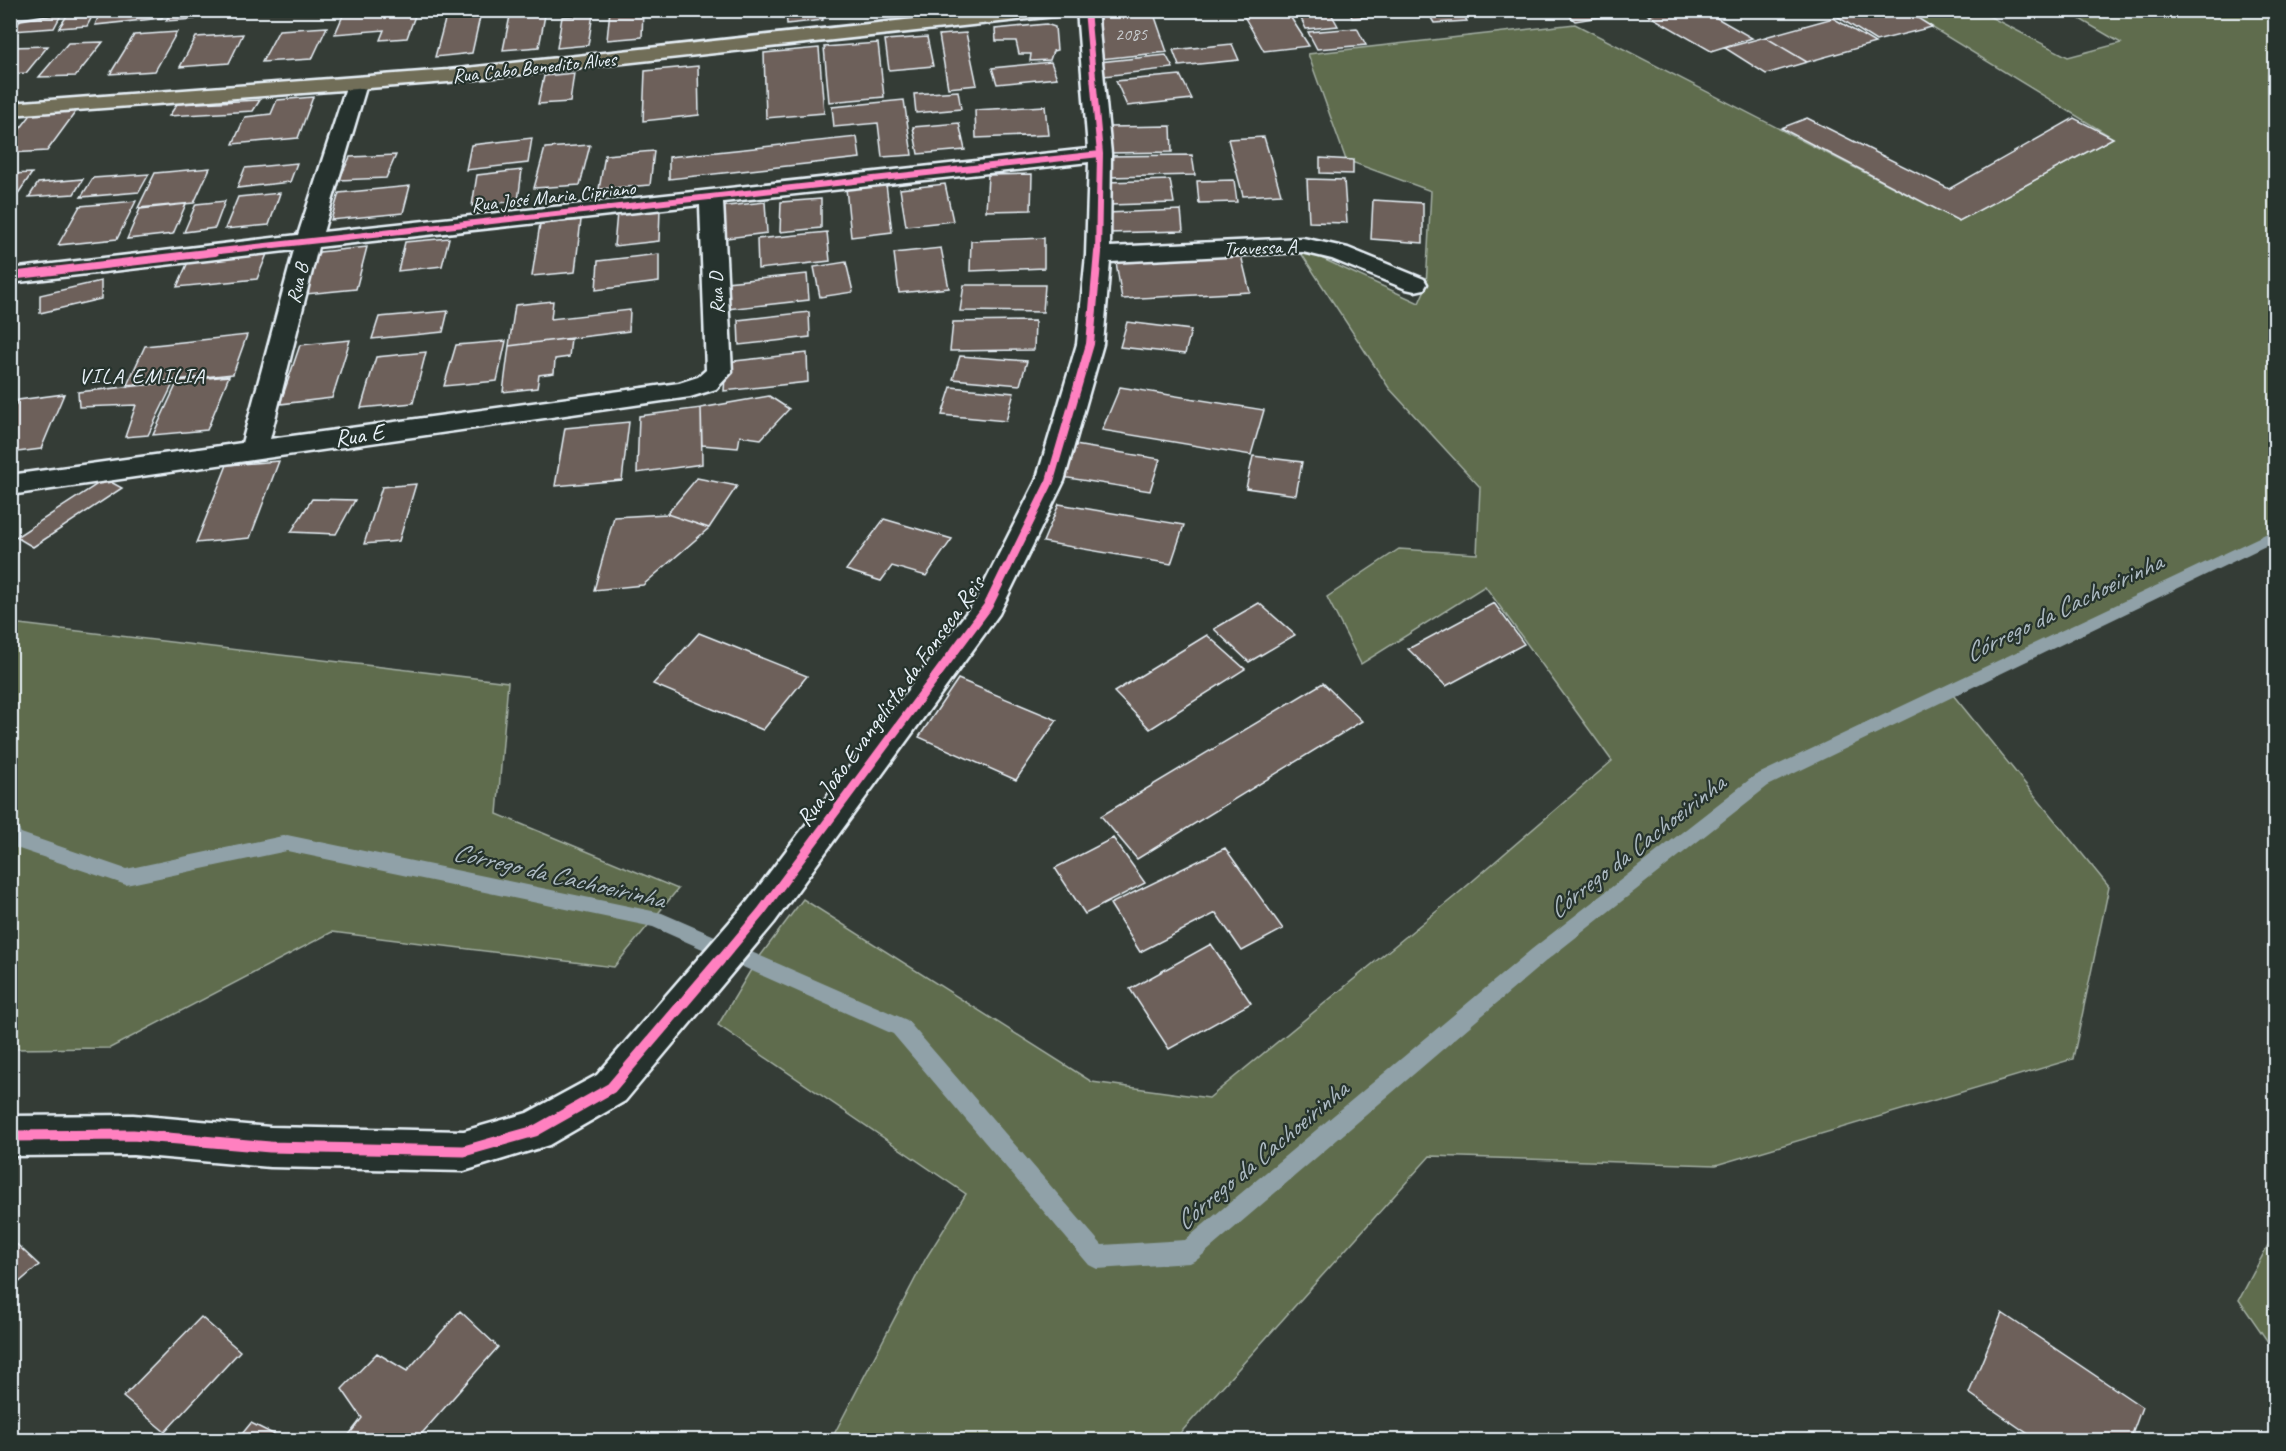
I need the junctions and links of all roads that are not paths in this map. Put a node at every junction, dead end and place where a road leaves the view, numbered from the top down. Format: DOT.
graph roads {
  1 [pos="40,10"];
  2 [pos="1055,10"];
  3 [pos="1088,10"];
  4 [pos="10,14"];
  5 [pos="357,84"];
  6 [pos="10,109"];
  7 [pos="1100,154"];
  8 [pos="711,197"];
  9 [pos="308,241"];
  10 [pos="1098,255"];
  11 [pos="10,276"];
  12 [pos="1415,285"];
  13 [pos="707,383"];
  14 [pos="254,449"];
  15 [pos="10,485"];
  16 [pos="10,1136"];
  1 -- 4 [label="street"];
  2 -- 5 [label="main road, Rua Cabo Benedito Alves"];
  3 -- 7 [label="street, Rua João Evangelista da Fonseca Reis"];
  5 -- 6 [label="main road, Rua Cabo Benedito Alves"];
  5 -- 9 [label="street, Rua B"];
  7 -- 8 [label="street, Rua José Maria Cipriano"];
  7 -- 10 [label="street, Rua João Evangelista da Fonseca Reis"];
  8 -- 9 [label="street, Rua José Maria Cipriano"];
  8 -- 13 [label="street, Rua D"];
  9 -- 11 [label="street, Rua José Maria Cipriano"];
  9 -- 14 [label="street, Rua B"];
  10 -- 12 [label="street, Travessa A"];
  10 -- 16 [label="street, Rua João Evangelista da Fonseca Reis"];
  13 -- 14 [label="street, Rua E"];
  14 -- 15 [label="street, Rua E"];
}
